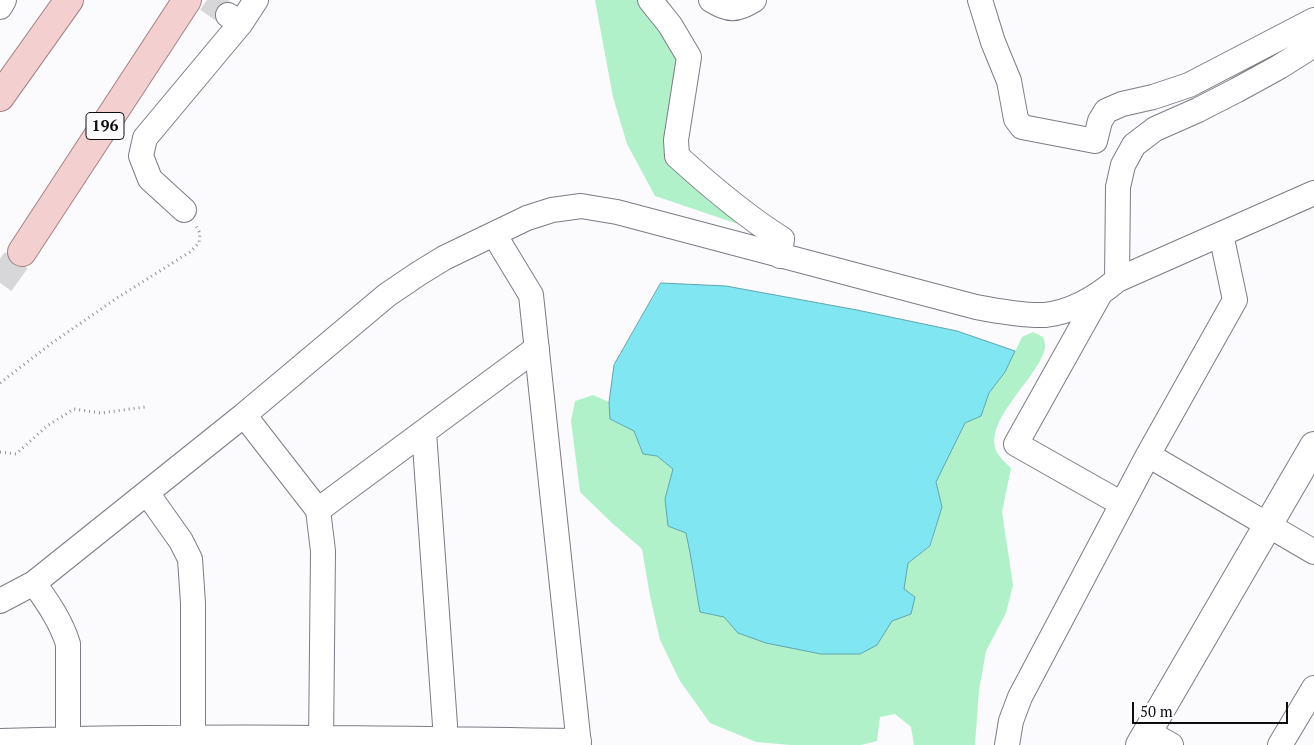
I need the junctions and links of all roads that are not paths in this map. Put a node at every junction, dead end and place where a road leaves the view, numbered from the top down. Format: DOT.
graph roads {
  1 [pos="4,0"];
  2 [pos="69,0"];
  3 [pos="187,0"];
  4 [pos="256,0"];
  5 [pos="650,0"];
  6 [pos="710,0"];
  7 [pos="754,0"];
  8 [pos="980,0"];
  9 [pos="0,7"];
  10 [pos="1314,20"];
  11 [pos="1314,45"];
  12 [pos="0,97"];
  13 [pos="1314,193"];
  14 [pos="184,210"];
  15 [pos="494,234"];
  16 [pos="1221,234"];
  17 [pos="22,252"];
  18 [pos="780,256"];
  19 [pos="1108,288"];
  20 [pos="537,348"];
  21 [pos="244,415"];
  22 [pos="424,432"];
  23 [pos="1314,446"];
  24 [pos="1148,455"];
  25 [pos="147,493"];
  26 [pos="1122,504"];
  27 [pos="318,510"];
  28 [pos="1268,526"];
  29 [pos="1314,552"];
  30 [pos="34,583"];
  31 [pos="0,602"];
  32 [pos="1314,688"];
  33 [pos="193,738"];
  34 [pos="446,739"];
  35 [pos="0,741"];
  36 [pos="321,741"];
  37 [pos="1153,741"];
  38 [pos="68,742"];
  39 [pos="579,743"];
  40 [pos="1007,745"];
  41 [pos="1280,745"];
  1 -- 9 [label="street"];
  2 -- 12 [label="highway"];
  3 -- 17 [label="highway, 196"];
  4 -- 14 [label="street"];
  5 -- 18 [label="street"];
  6 -- 7 [label="street"];
  8 -- 10 [label="street"];
  11 -- 19 [label="street"];
  13 -- 16 [label="street"];
  15 -- 18 [label="street"];
  15 -- 20 [label="street"];
  15 -- 21 [label="street"];
  16 -- 19 [label="street"];
  16 -- 24 [label="street"];
  18 -- 19 [label="street"];
  19 -- 26 [label="street"];
  20 -- 22 [label="street"];
  20 -- 39 [label="street"];
  21 -- 25 [label="street"];
  21 -- 27 [label="street"];
  22 -- 27 [label="street"];
  22 -- 34 [label="street"];
  23 -- 28 [label="street"];
  24 -- 26 [label="street"];
  24 -- 28 [label="street"];
  25 -- 30 [label="street"];
  25 -- 33 [label="street"];
  26 -- 40 [label="street"];
  27 -- 36 [label="street"];
  28 -- 29 [label="street"];
  28 -- 37 [label="street"];
  30 -- 31 [label="street"];
  30 -- 38 [label="street"];
  32 -- 41 [label="street"];
  33 -- 36 [label="street"];
  33 -- 38 [label="street"];
  34 -- 36 [label="street"];
  34 -- 39 [label="street"];
  35 -- 38 [label="street"];
}
